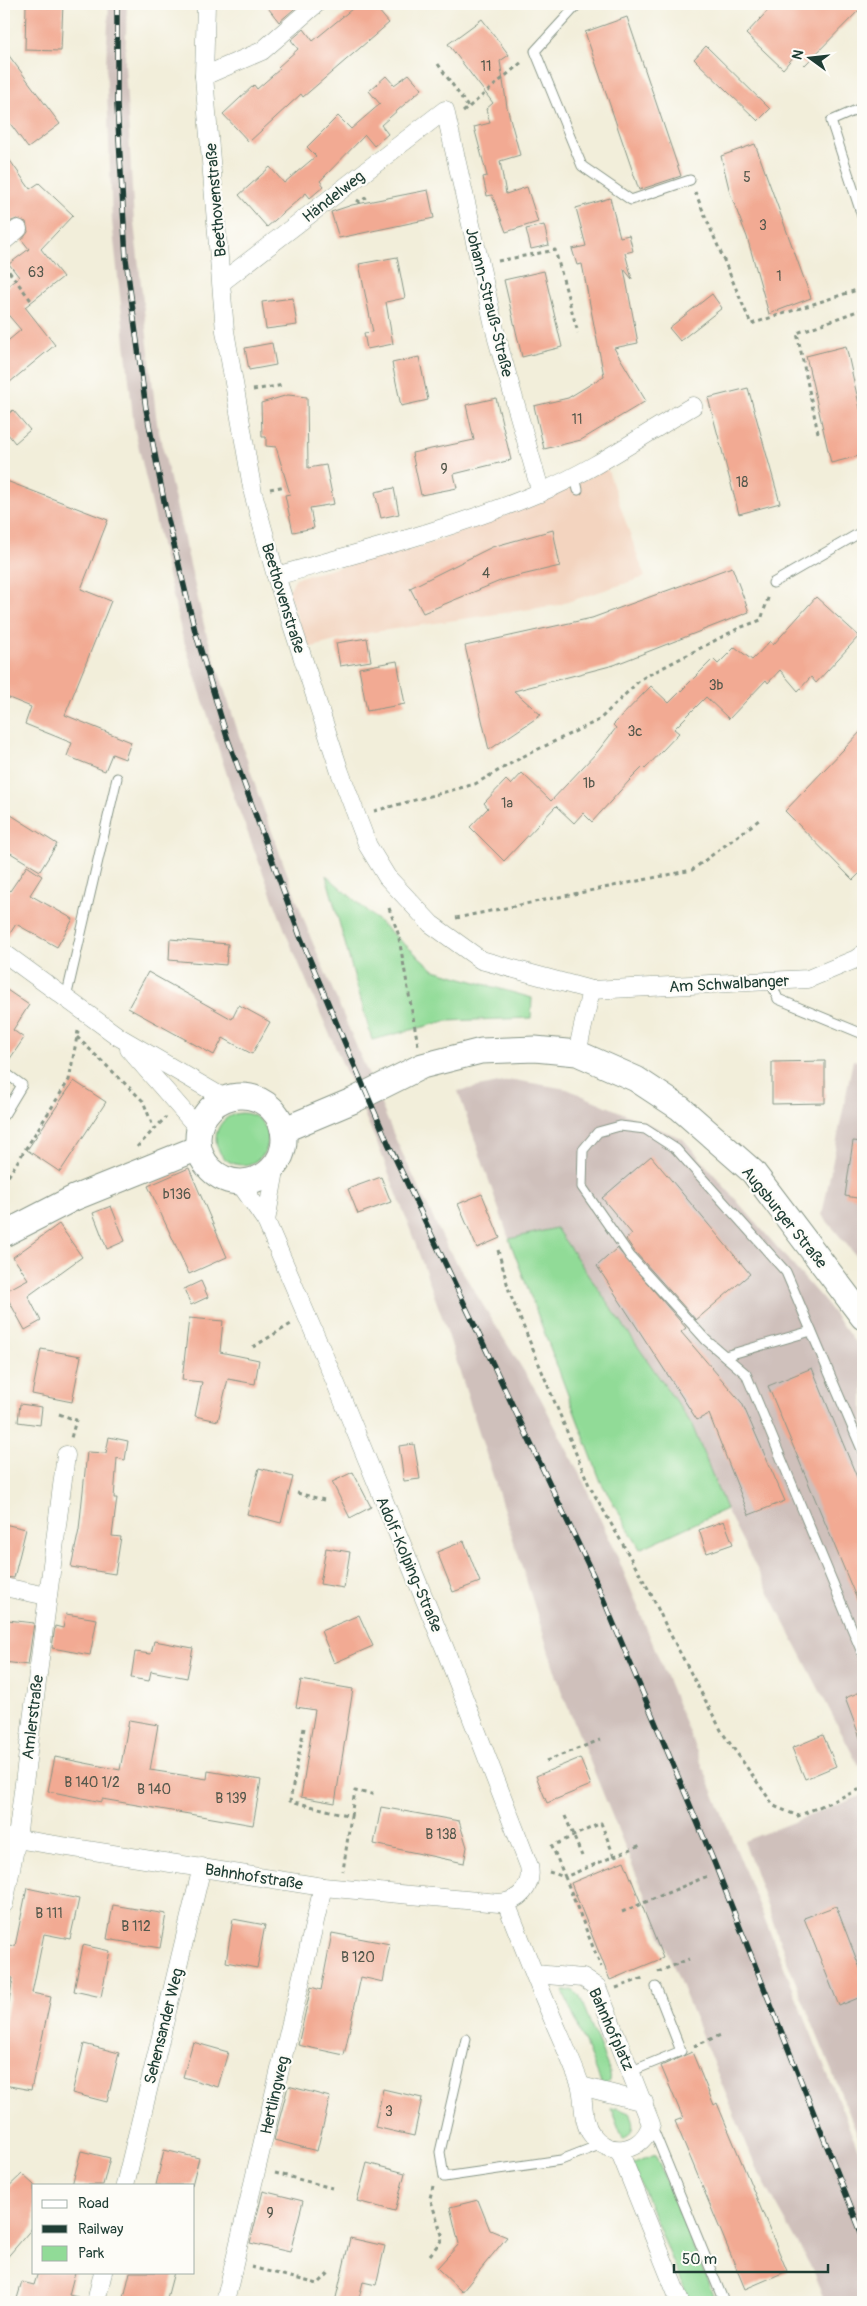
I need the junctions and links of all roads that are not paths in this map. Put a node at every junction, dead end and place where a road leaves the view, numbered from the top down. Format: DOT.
graph roads {
  1 [pos="206,4"];
  2 [pos="316,4"];
  3 [pos="578,4"];
  4 [pos="204,76"];
  5 [pos="863,107"];
  6 [pos="446,118"];
  7 [pos="690,180"];
  8 [pos="863,219"];
  9 [pos="18,229"];
  10 [pos="4,241"];
  11 [pos="222,282"];
  12 [pos="693,406"];
  13 [pos="541,492"];
  14 [pos="863,531"];
  15 [pos="276,576"];
  16 [pos="773,583"];
  17 [pos="117,778"];
  18 [pos="4,953"];
  19 [pos="863,954"];
  20 [pos="771,982"];
  21 [pos="590,990"];
  22 [pos="66,998"];
  23 [pos="863,1034"];
  24 [pos="119,1037"];
  25 [pos="577,1053"];
  26 [pos="4,1072"];
  27 [pos="224,1098"];
  28 [pos="4,1115"];
  29 [pos="280,1122"];
  30 [pos="198,1138"];
  31 [pos="276,1165"];
  32 [pos="239,1182"];
  33 [pos="266,1221"];
  34 [pos="4,1234"];
  35 [pos="863,1317"];
  36 [pos="811,1331"];
  37 [pos="725,1356"];
  38 [pos="863,1452"];
  39 [pos="66,1455"];
  40 [pos="4,1587"];
  41 [pos="47,1596"];
  42 [pos="863,1654"];
  43 [pos="10,1837"];
  44 [pos="202,1867"];
  45 [pos="323,1887"];
  46 [pos="506,1903"];
  47 [pos="4,1904"];
  48 [pos="534,1974"];
  49 [pos="656,1987"];
  50 [pos="466,2039"];
  51 [pos="632,2071"];
  52 [pos="581,2086"];
  53 [pos="644,2102"];
  54 [pos="651,2124"];
  55 [pos="602,2144"];
  56 [pos="619,2150"];
  57 [pos="124,2184"];
  58 [pos="103,2274"];
  59 [pos="719,2290"];
  60 [pos="96,2302"];
  61 [pos="225,2302"];
  62 [pos="680,2302"];
  63 [pos="724,2302"];
  64 [pos="731,2302"];
  1 -- 4 [label="street, Beethovenstraße"];
  2 -- 4 [label="street"];
  3 -- 7 [label="lane"];
  4 -- 11 [label="street, Beethovenstraße"];
  5 -- 8 [label="lane"];
  6 -- 11 [label="street, Händelweg"];
  6 -- 13 [label="street, Johann-Strauß-Straße"];
  9 -- 10 [label="street"];
  11 -- 15 [label="street, Beethovenstraße"];
  12 -- 13 [label="street"];
  13 -- 15 [label="street"];
  14 -- 16 [label="lane"];
  15 -- 21 [label="street, Beethovenstraße"];
  17 -- 22 [label="lane"];
  18 -- 22 [label="street"];
  19 -- 20 [label="street, Am Schwalbanger"];
  20 -- 21 [label="street, Am Schwalbanger"];
  20 -- 23 [label="lane"];
  21 -- 25 [label="street"];
  22 -- 24 [label="street"];
  24 -- 27 [label="street"];
  24 -- 30 [label="street"];
  25 -- 29 [label="main road, Augsburger Straße"];
  25 -- 35 [label="main road, Augsburger Straße"];
  26 -- 28 [label="lane"];
  27 -- 29 [label="main road"];
  27 -- 30 [label="main road"];
  29 -- 31 [label="main road"];
  30 -- 32 [label="main road"];
  30 -- 34 [label="main road"];
  31 -- 32 [label="main road"];
  31 -- 33 [label="street"];
  32 -- 33 [label="street, Adolf-Kolping-Straße"];
  33 -- 46 [label="street, Adolf-Kolping-Straße"];
  36 -- 37 [label="lane"];
  36 -- 37 [label="lane"];
  36 -- 38 [label="lane"];
  37 -- 42 [label="lane"];
  39 -- 41 [label="street, Amlerstraße"];
  40 -- 41 [label="street"];
  41 -- 43 [label="street, Amlerstraße"];
  43 -- 44 [label="street, Bahnhofstraße"];
  43 -- 47 [label="street, Amlerstraße"];
  44 -- 45 [label="street, Bahnhofstraße"];
  44 -- 57 [label="street, Sehensander Weg"];
  45 -- 46 [label="street, Bahnhofstraße"];
  45 -- 61 [label="street, Hertlingweg"];
  46 -- 48 [label="street"];
  48 -- 51 [label="street, Bahnhofplatz"];
  48 -- 52 [label="street"];
  49 -- 51 [label="lane"];
  50 -- 55 [label="lane"];
  51 -- 53 [label="street, Bahnhofplatz"];
  52 -- 53 [label="street, Bahnhofplatz"];
  52 -- 55 [label="street"];
  53 -- 54 [label="street, Bahnhofplatz"];
  54 -- 56 [label="street"];
  54 -- 59 [label="lane"];
  55 -- 56 [label="street"];
  56 -- 62 [label="street"];
  58 -- 60 [label="street"];
  59 -- 63 [label="lane"];
  59 -- 64 [label="lane"];
}
